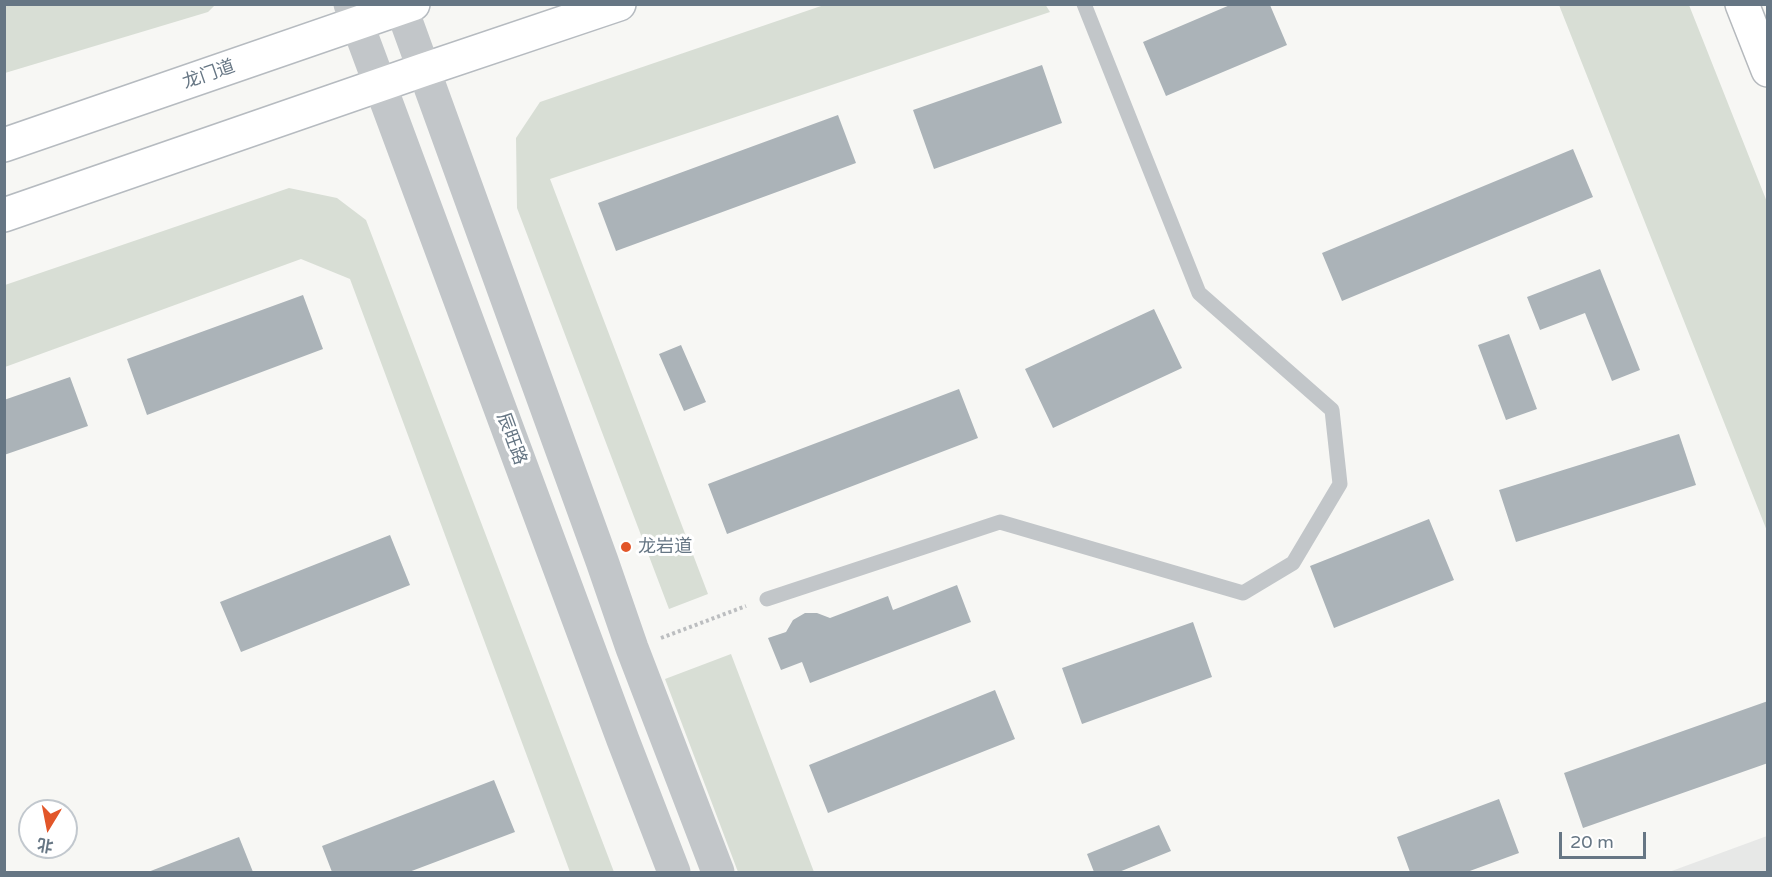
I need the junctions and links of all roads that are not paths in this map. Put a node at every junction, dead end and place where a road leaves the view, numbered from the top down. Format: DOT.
graph roads {
  1 [pos="619,4"];
  2 [pos="1084,4"];
  3 [pos="1742,4"];
  4 [pos="405,6"];
  5 [pos="353,14"];
  6 [pos="508,39"];
  7 [pos="423,70"];
  8 [pos="1767,70"];
  9 [pos="379,85"];
  10 [pos="262,126"];
  11 [pos="4,145"];
  12 [pos="4,215"];
  13 [pos="767,599"];
  14 [pos="674,873"];
  15 [pos="718,873"];
  1 -- 7 [label="main road"];
  2 -- 13 [label="lane"];
  3 -- 8 [label="main road"];
  4 -- 5 [label="main road, 龙门道"];
  4 -- 7 [label="street"];
  5 -- 9 [label="street, 辰旺路"];
  5 -- 11 [label="main road, 龙门道"];
  6 -- 7 [label="main road"];
  7 -- 9 [label="main road"];
  7 -- 15 [label="street"];
  9 -- 10 [label="main road"];
  9 -- 12 [label="main road"];
  9 -- 14 [label="street, 辰旺路"];
}
